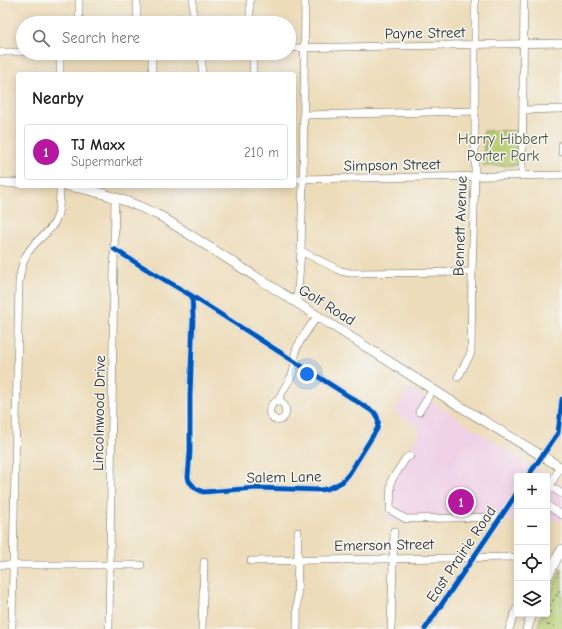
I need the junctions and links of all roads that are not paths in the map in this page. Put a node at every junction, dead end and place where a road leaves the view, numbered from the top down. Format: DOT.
graph roads {
  1 [pos="79,0"];
  2 [pos="137,0"];
  3 [pos="193,0"];
  4 [pos="250,0"];
  5 [pos="305,0"];
  6 [pos="475,0"];
  7 [pos="524,0"];
  8 [pos="79,16"];
  9 [pos="137,16"];
  10 [pos="193,16"];
  11 [pos="250,16"];
  12 [pos="562,43"];
  13 [pos="524,44"];
  14 [pos="475,45"];
  15 [pos="305,47"];
  16 [pos="296,48"];
  17 [pos="0,52"];
  18 [pos="16,52"];
  19 [pos="60,60"];
  20 [pos="152,60"];
  21 [pos="202,60"];
  22 [pos="253,60"];
  23 [pos="60,72"];
  24 [pos="152,72"];
  25 [pos="202,72"];
  26 [pos="253,72"];
  27 [pos="562,109"];
  28 [pos="523,110"];
  29 [pos="475,111"];
  30 [pos="304,115"];
  31 [pos="562,145"];
  32 [pos="562,152"];
  33 [pos="562,175"];
  34 [pos="475,176"];
  35 [pos="522,176"];
  36 [pos="296,179"];
  37 [pos="303,179"];
  38 [pos="0,183"];
  39 [pos="16,183"];
  40 [pos="60,188"];
  41 [pos="96,189"];
  42 [pos="115,197"];
  43 [pos="114,249"];
  44 [pos="301,251"];
  45 [pos="472,272"];
  46 [pos="192,296"];
  47 [pos="296,302"];
  48 [pos="318,315"];
  49 [pos="295,362"];
  50 [pos="458,377"];
  51 [pos="433,389"];
  52 [pos="562,399"];
  53 [pos="279,400"];
  54 [pos="419,412"];
  55 [pos="559,436"];
  56 [pos="410,456"];
  57 [pos="542,456"];
  58 [pos="561,467"];
  59 [pos="531,473"];
  60 [pos="550,484"];
  61 [pos="550,487"];
  62 [pos="562,494"];
  63 [pos="514,497"];
  64 [pos="550,507"];
  65 [pos="562,515"];
  66 [pos="500,518"];
  67 [pos="394,531"];
  68 [pos="298,532"];
  69 [pos="562,549"];
  70 [pos="474,556"];
  71 [pos="514,556"];
  72 [pos="393,558"];
  73 [pos="298,560"];
  74 [pos="251,561"];
  75 [pos="204,562"];
  76 [pos="141,564"];
  77 [pos="0,565"];
  78 [pos="13,565"];
  79 [pos="111,565"];
  80 [pos="550,571"];
  81 [pos="514,616"];
  82 [pos="531,617"];
  83 [pos="12,629"];
  84 [pos="109,629"];
  85 [pos="202,629"];
  86 [pos="297,629"];
  87 [pos="392,629"];
  88 [pos="425,629"];
  89 [pos="509,629"];
  90 [pos="527,629"];
  1 -- 8 [label="street"];
  2 -- 9 [label="street"];
  3 -- 10 [label="street"];
  4 -- 11 [label="street"];
  5 -- 15 [label="street"];
  6 -- 14 [label="street, Bennett Avenue"];
  7 -- 13 [label="street"];
  12 -- 13 [label="street, Payne Street"];
  13 -- 14 [label="street, Payne Street"];
  13 -- 28 [label="street"];
  14 -- 15 [label="street, Payne Street"];
  14 -- 29 [label="street, Bennett Avenue"];
  15 -- 16 [label="street, Payne Street"];
  15 -- 30 [label="street"];
  17 -- 18 [label="street"];
  19 -- 23 [label="street"];
  20 -- 24 [label="street"];
  21 -- 25 [label="street"];
  22 -- 26 [label="street"];
  27 -- 28 [label="street"];
  28 -- 35 [label="street"];
  29 -- 30 [label="street"];
  29 -- 34 [label="street, Bennett Avenue"];
  30 -- 37 [label="street"];
  31 -- 32 [label="street"];
  33 -- 35 [label="street, Simpson Street"];
  34 -- 35 [label="street, Simpson Street"];
  34 -- 37 [label="street, Simpson Street"];
  34 -- 45 [label="street, Bennett Avenue"];
  36 -- 37 [label="street, Simpson Street"];
  37 -- 44 [label="street"];
  38 -- 39 [label="main road"];
  40 -- 78 [label="street"];
  41 -- 42 [label="main road, Golf Road"];
  42 -- 43 [label="street, Lincolnwood Drive"];
  42 -- 47 [label="main road, Golf Road"];
  43 -- 46 [label="street, Salem Lane"];
  43 -- 79 [label="street, Lincolnwood Drive"];
  44 -- 45 [label="street"];
  44 -- 47 [label="street"];
  45 -- 50 [label="street, Bennett Avenue"];
  46 -- 49 [label="street, Salem Lane"];
  46 -- 49 [label="street, Salem Lane"];
  47 -- 48 [label="main road, Golf Road"];
  48 -- 49 [label="street"];
  48 -- 51 [label="main road, Golf Road"];
  49 -- 53 [label="street"];
  51 -- 54 [label="street"];
  51 -- 57 [label="main road, Golf Road"];
  52 -- 55 [label="street"];
  55 -- 57 [label="street"];
  56 -- 66 [label="street"];
  57 -- 58 [label="main road, Golf Road"];
  57 -- 59 [label="street"];
  58 -- 60 [label="street"];
  61 -- 62 [label="street"];
  63 -- 66 [label="street, East Prairie Road"];
  64 -- 65 [label="street"];
  66 -- 70 [label="street, East Prairie Road"];
  67 -- 72 [label="street"];
  68 -- 73 [label="street"];
  69 -- 80 [label="main road"];
  70 -- 71 [label="street, Emerson Street"];
  70 -- 72 [label="street, Emerson Street"];
  70 -- 88 [label="street, East Prairie Road"];
  72 -- 73 [label="street, Emerson Street"];
  72 -- 87 [label="street"];
  73 -- 74 [label="street, Emerson Street"];
  73 -- 86 [label="street"];
  75 -- 85 [label="street"];
  76 -- 79 [label="street"];
  77 -- 78 [label="street"];
  78 -- 79 [label="street"];
  78 -- 83 [label="street"];
  79 -- 84 [label="street, Lincolnwood Drive"];
  81 -- 89 [label="street"];
  82 -- 90 [label="main road"];
}
